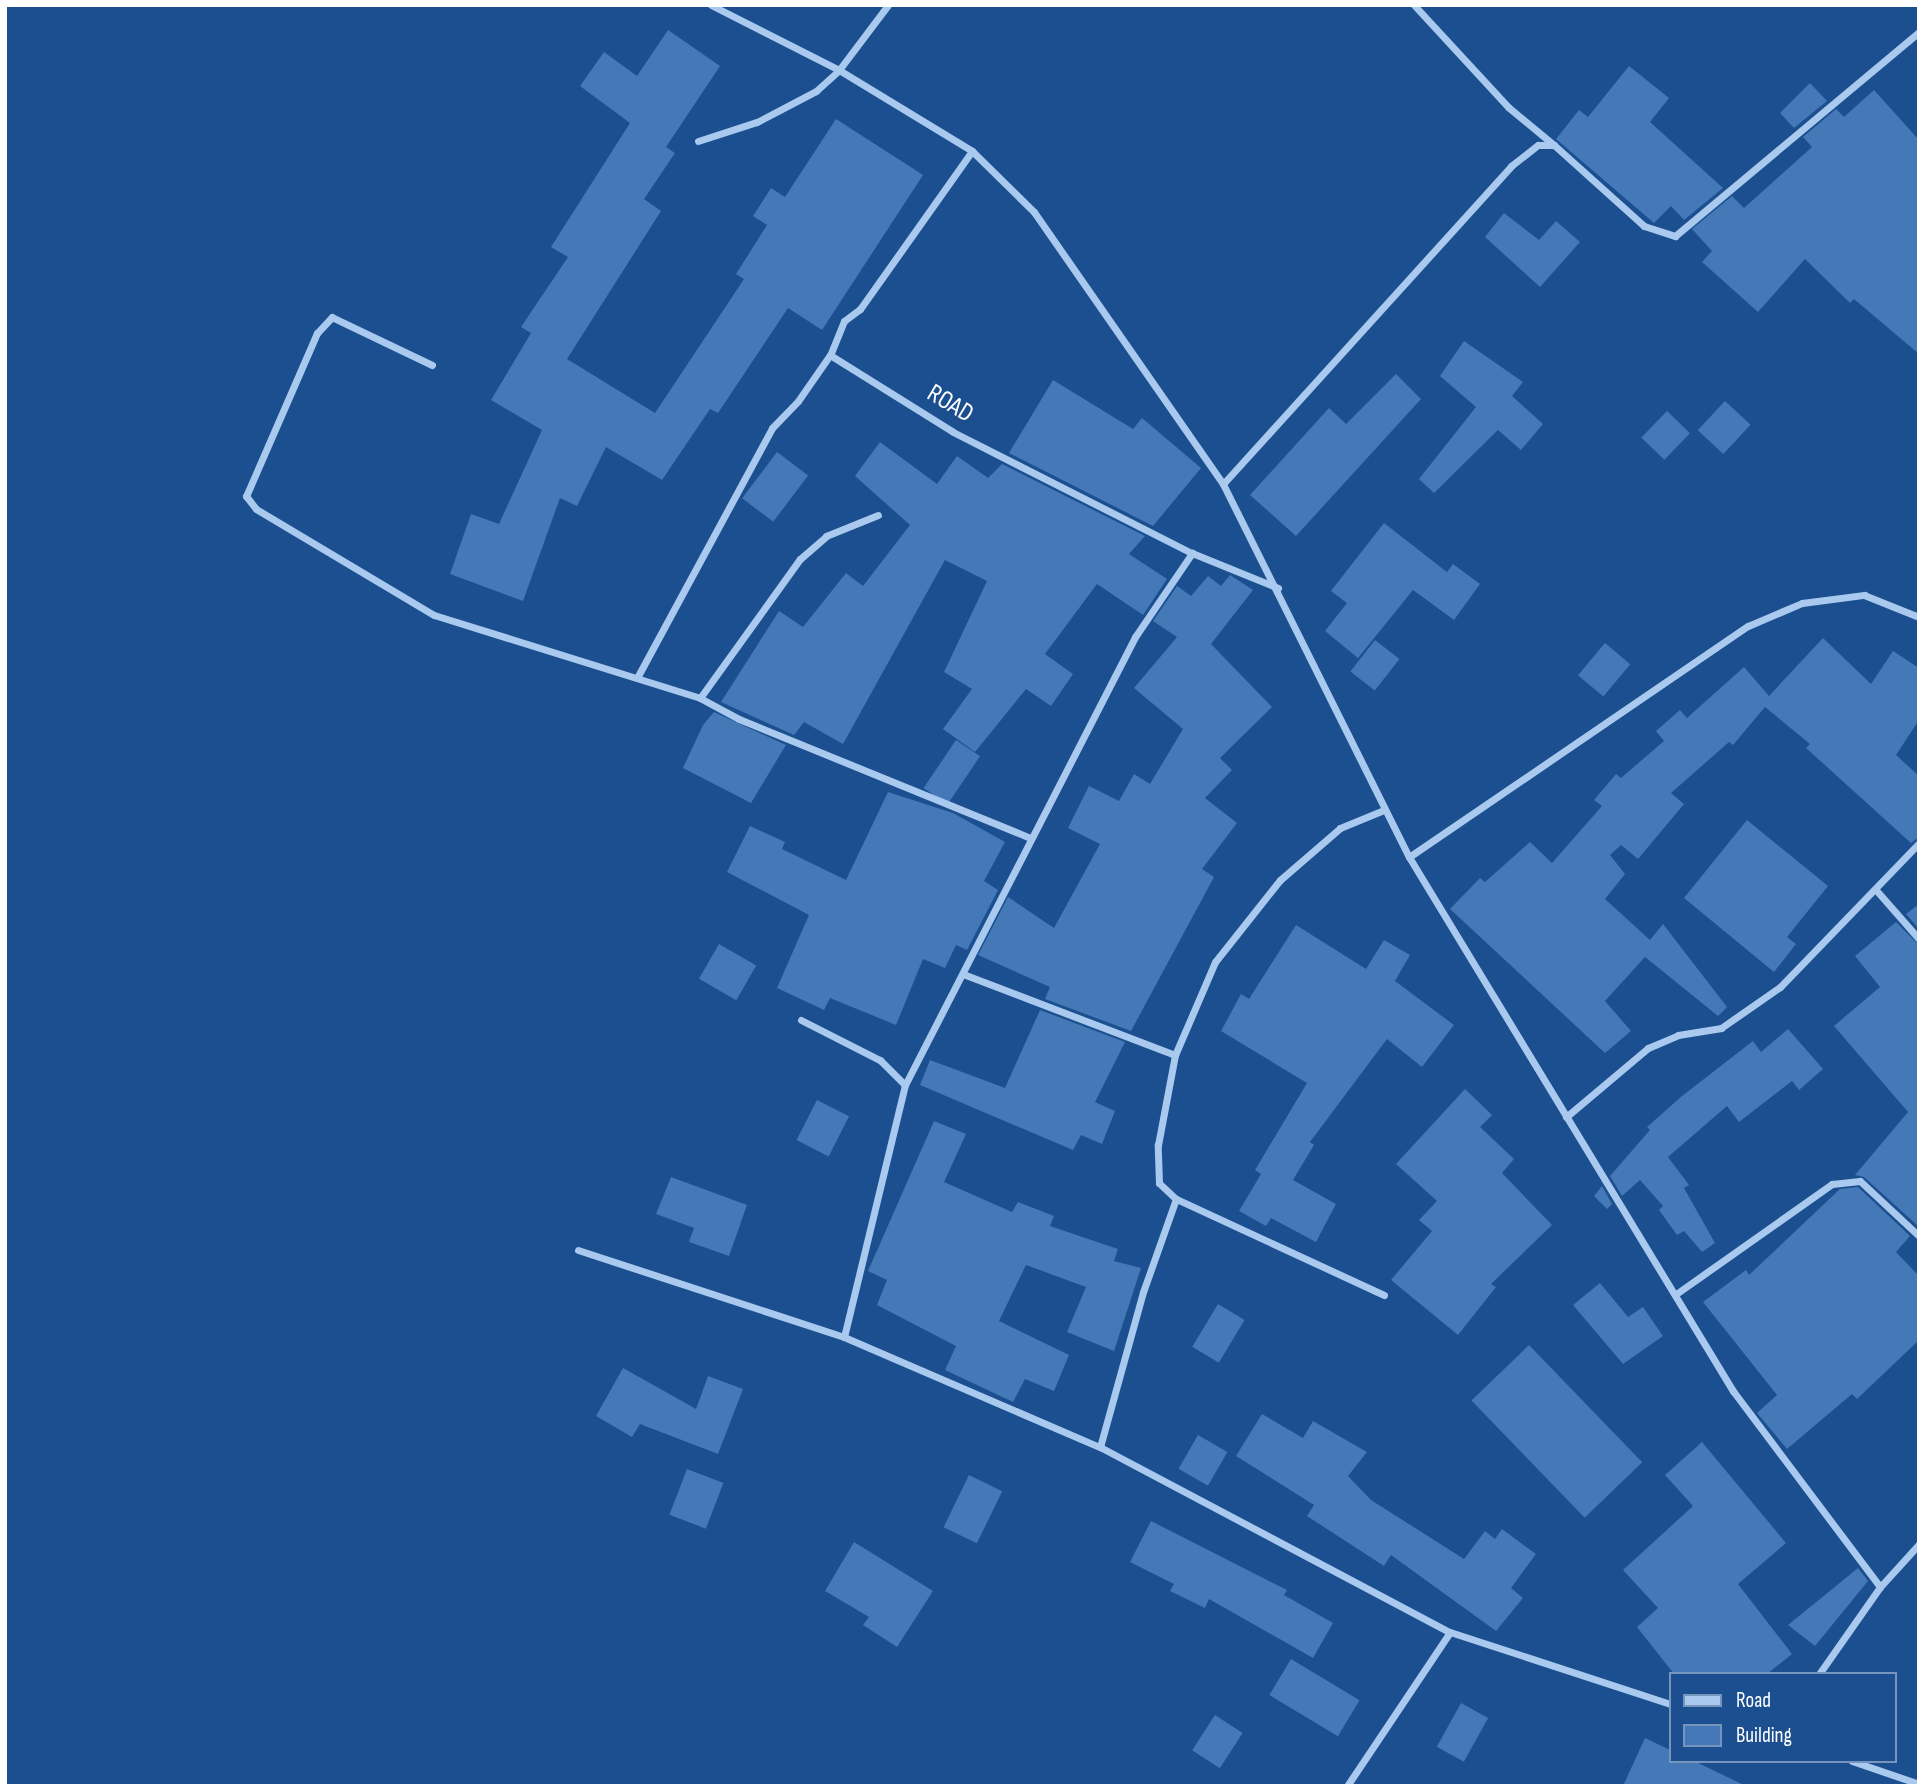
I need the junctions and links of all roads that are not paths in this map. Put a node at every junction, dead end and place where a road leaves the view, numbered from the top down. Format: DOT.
graph roads {
  1 [pos="711,5"];
  2 [pos="888,5"];
  3 [pos="1414,5"];
  4 [pos="1919,32"];
  5 [pos="839,70"];
  6 [pos="698,141"];
  7 [pos="1554,145"];
  8 [pos="972,151"];
  9 [pos="830,355"];
  10 [pos="432,365"];
  11 [pos="1223,484"];
  12 [pos="878,515"];
  13 [pos="1192,553"];
  14 [pos="1278,589"];
  15 [pos="1919,617"];
  16 [pos="638,676"];
  17 [pos="700,698"];
  18 [pos="1384,810"];
  19 [pos="1030,838"];
  20 [pos="1919,843"];
  21 [pos="1409,857"];
  22 [pos="1876,890"];
  23 [pos="1919,939"];
  24 [pos="963,974"];
  25 [pos="801,1020"];
  26 [pos="1175,1055"];
  27 [pos="905,1084"];
  28 [pos="1566,1117"];
  29 [pos="1176,1199"];
  30 [pos="1919,1236"];
  31 [pos="578,1250"];
  32 [pos="1676,1294"];
  33 [pos="1384,1295"];
  34 [pos="845,1337"];
  35 [pos="1100,1447"];
  36 [pos="1919,1544"];
  37 [pos="1880,1587"];
  38 [pos="1450,1632"];
  39 [pos="1820,1672"];
  40 [pos="1668,1703"];
  41 [pos="1859,1763"];
  42 [pos="1919,1784"];
  43 [pos="1347,1786"];
  1 -- 5 [label="street"];
  2 -- 5 [label="street"];
  3 -- 7 [label="street"];
  4 -- 7 [label="street"];
  5 -- 6 [label="street"];
  5 -- 8 [label="street"];
  7 -- 11 [label="street"];
  8 -- 9 [label="street"];
  8 -- 11 [label="street"];
  9 -- 13 [label="street, ROAD"];
  9 -- 16 [label="street"];
  10 -- 16 [label="street"];
  11 -- 14 [label="street"];
  12 -- 17 [label="street"];
  13 -- 14 [label="street, ROAD"];
  13 -- 19 [label="street"];
  14 -- 18 [label="street"];
  15 -- 21 [label="street"];
  16 -- 17 [label="street"];
  17 -- 19 [label="street"];
  18 -- 21 [label="street"];
  18 -- 26 [label="street"];
  19 -- 24 [label="street"];
  20 -- 22 [label="street"];
  21 -- 28 [label="street"];
  22 -- 23 [label="street"];
  22 -- 28 [label="street"];
  24 -- 26 [label="street"];
  24 -- 27 [label="street"];
  25 -- 27 [label="street"];
  26 -- 29 [label="street"];
  27 -- 34 [label="street"];
  28 -- 32 [label="street"];
  29 -- 33 [label="street"];
  29 -- 35 [label="street"];
  30 -- 32 [label="street"];
  31 -- 34 [label="street"];
  32 -- 37 [label="street"];
  34 -- 35 [label="street"];
  35 -- 38 [label="street"];
  36 -- 37 [label="street"];
  37 -- 39 [label="street"];
  38 -- 40 [label="street"];
  38 -- 43 [label="street"];
  41 -- 42 [label="street"];
}
